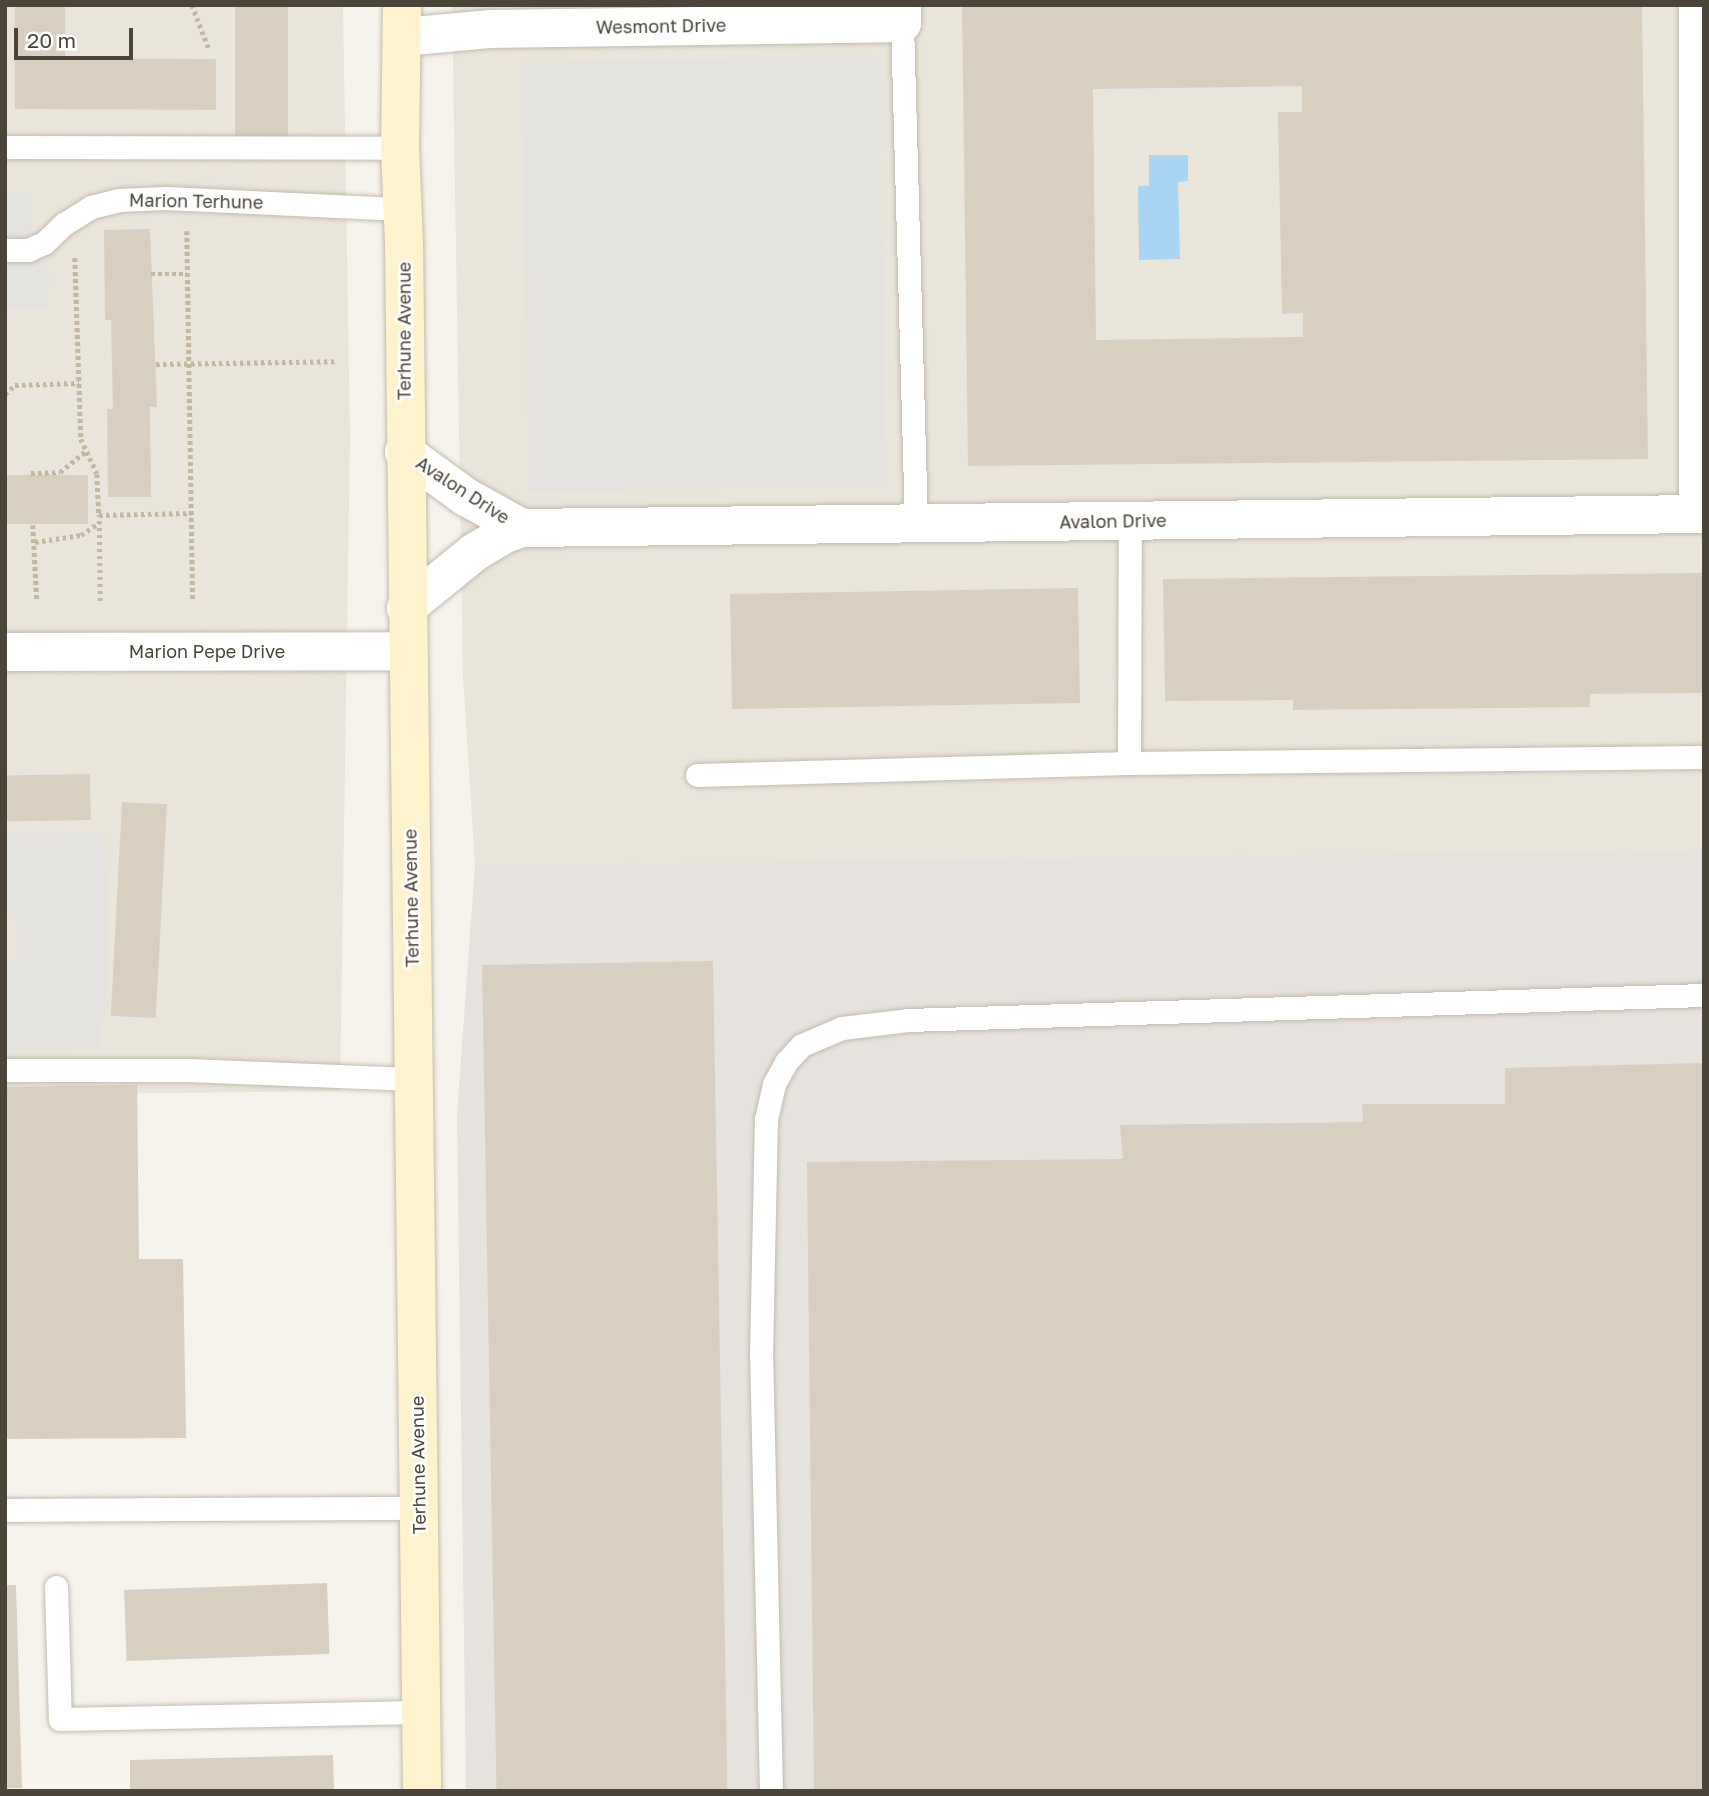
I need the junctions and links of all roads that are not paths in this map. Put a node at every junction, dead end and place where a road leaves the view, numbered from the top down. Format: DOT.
graph roads {
  1 [pos="1698,5"];
  2 [pos="902,14"];
  3 [pos="402,21"];
  4 [pos="1702,109"];
  5 [pos="5,147"];
  6 [pos="400,148"];
  7 [pos="402,209"];
  8 [pos="5,250"];
  9 [pos="404,452"];
  10 [pos="1701,514"];
  11 [pos="1130,521"];
  12 [pos="916,523"];
  13 [pos="522,528"];
  14 [pos="406,608"];
  15 [pos="408,651"];
  16 [pos="5,652"];
  17 [pos="1704,757"];
  18 [pos="1129,763"];
  19 [pos="697,775"];
  20 [pos="1704,995"];
  21 [pos="5,1070"];
  22 [pos="413,1079"];
  23 [pos="418,1508"];
  24 [pos="5,1510"];
  25 [pos="56,1587"];
  26 [pos="421,1712"];
  27 [pos="422,1791"];
  28 [pos="771,1791"];
  1 -- 4 [label="street"];
  2 -- 3 [label="street, Wesmont Drive"];
  2 -- 12 [label="lane"];
  3 -- 6 [label="street, Terhune Avenue"];
  4 -- 10 [label="street"];
  5 -- 6 [label="lane"];
  6 -- 7 [label="street, Terhune Avenue"];
  7 -- 8 [label="lane, Marion Terhune"];
  7 -- 9 [label="street, Terhune Avenue"];
  9 -- 13 [label="street, Avalon Drive"];
  9 -- 14 [label="street, Terhune Avenue"];
  10 -- 11 [label="street, Avalon Drive"];
  11 -- 12 [label="street, Avalon Drive"];
  11 -- 18 [label="lane"];
  12 -- 13 [label="street, Avalon Drive"];
  13 -- 14 [label="street, Avalon Drive"];
  14 -- 15 [label="street, Terhune Avenue"];
  15 -- 16 [label="street, Marion Pepe Drive"];
  15 -- 22 [label="street, Terhune Avenue"];
  17 -- 18 [label="lane"];
  18 -- 19 [label="lane"];
  20 -- 28 [label="lane"];
  21 -- 22 [label="lane"];
  22 -- 23 [label="street, Terhune Avenue"];
  23 -- 24 [label="lane"];
  23 -- 26 [label="street, Terhune Avenue"];
  25 -- 26 [label="lane"];
  26 -- 27 [label="street, Terhune Avenue"];
}
